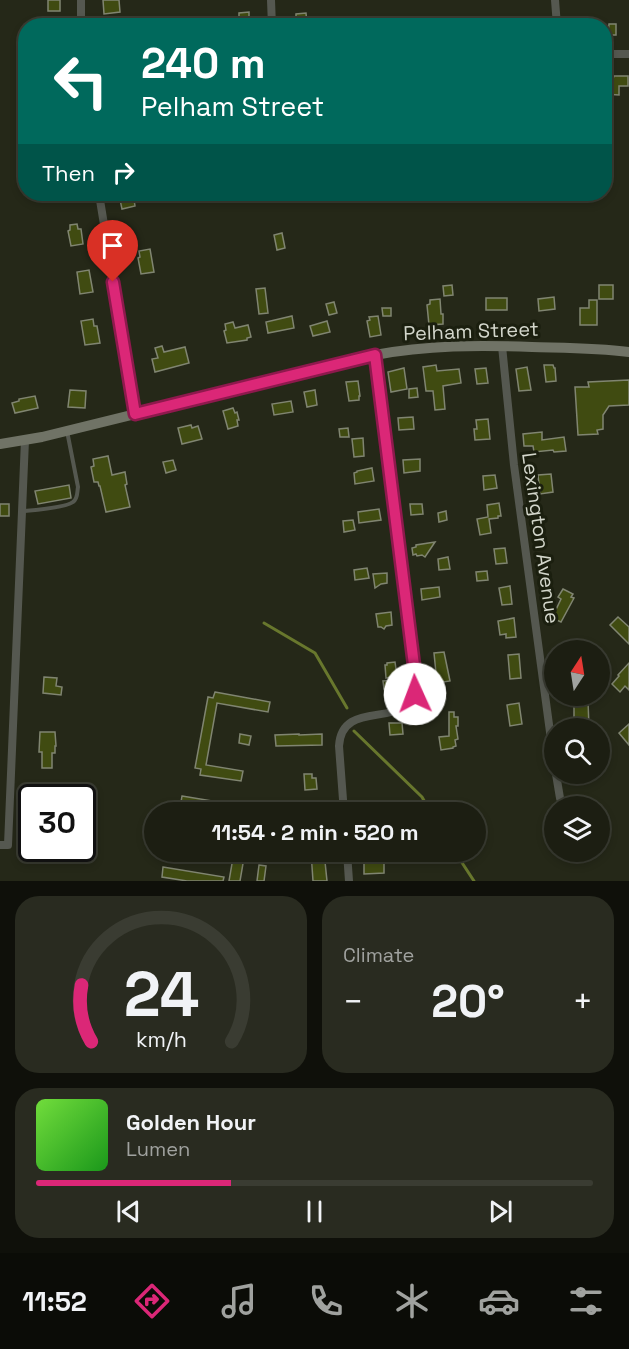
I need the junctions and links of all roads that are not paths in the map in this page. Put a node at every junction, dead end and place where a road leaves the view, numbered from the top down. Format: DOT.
graph roads {
  1 [pos="81,0"];
  2 [pos="271,0"];
  3 [pos="555,0"];
  4 [pos="81,18"];
  5 [pos="272,18"];
  6 [pos="556,18"];
  7 [pos="612,54"];
  8 [pos="629,54"];
  9 [pos="100,201"];
  10 [pos="502,346"];
  11 [pos="629,352"];
  12 [pos="375,355"];
  13 [pos="135,414"];
  14 [pos="67,431"];
  15 [pos="25,440"];
  16 [pos="0,444"];
  17 [pos="22,511"];
  18 [pos="548,718"];
  19 [pos="343,802"];
  20 [pos="4,845"];
  21 [pos="348,862"];
  22 [pos="349,881"];
  1 -- 4 [label="street"];
  2 -- 5 [label="street"];
  3 -- 6 [label="street"];
  7 -- 8 [label="street"];
  9 -- 13 [label="street"];
  10 -- 11 [label="street, Pelham Street"];
  10 -- 12 [label="street, Pelham Street"];
  10 -- 18 [label="street, Lexington Avenue"];
  12 -- 13 [label="street, Pelham Street"];
  12 -- 19 [label="street"];
  13 -- 14 [label="street, Pelham Street"];
  14 -- 15 [label="street, Pelham Street"];
  14 -- 17 [label="lane"];
  15 -- 16 [label="street, Pelham Street"];
  15 -- 17 [label="street"];
  17 -- 20 [label="street"];
  21 -- 22 [label="street"];
}
